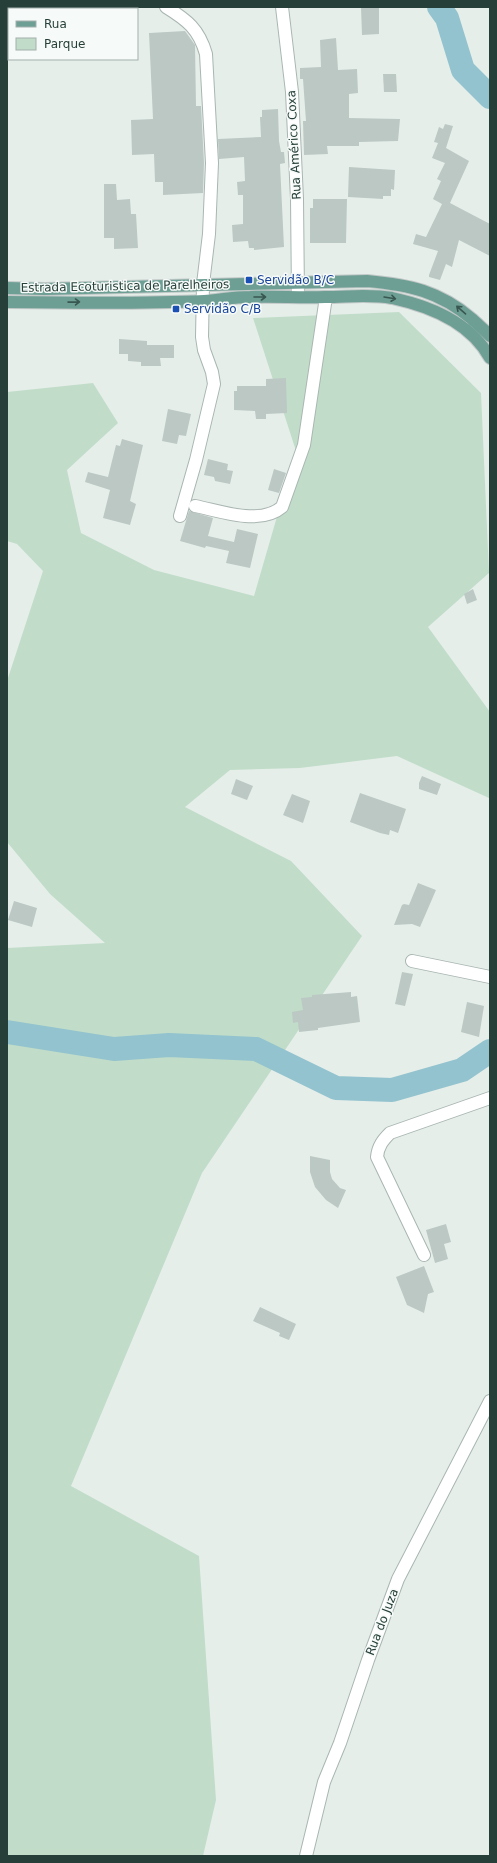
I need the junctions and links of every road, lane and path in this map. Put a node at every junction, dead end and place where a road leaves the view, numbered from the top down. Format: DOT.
graph roads {
  1 [pos="166,7"];
  2 [pos="282,7"];
  3 [pos="203,284"];
  4 [pos="299,284"];
  5 [pos="7,288"];
  6 [pos="45,289"];
  7 [pos="298,297"];
  8 [pos="326,297"];
  9 [pos="204,301"];
  10 [pos="7,302"];
  11 [pos="44,303"];
  12 [pos="490,336"];
  13 [pos="490,358"];
  14 [pos="195,506"];
  15 [pos="180,516"];
  16 [pos="412,961"];
  17 [pos="490,977"];
  18 [pos="490,1098"];
  19 [pos="424,1255"];
  20 [pos="490,1401"];
  21 [pos="306,1856"];
  1 -- 3 [label="street"];
  2 -- 4 [label="street, Rua Américo Coxa"];
  3 -- 4 [label="main road, Estrada Ecoturistica de Parelheiros"];
  3 -- 6 [label="main road, Estrada Ecoturistica de Parelheiros"];
  3 -- 9 [label="street"];
  4 -- 7 [label="street, Rua Américo Coxa"];
  12 -- 4 [label="main road, Estrada Ecoturistica de Parelheiros, one-way"];
  5 -- 6 [label="main road, Estrada Ecoturistica de Parelheiros"];
  6 -- 11 [label="main road"];
  7 -- 8 [label="main road, Estrada Ecoturistica de Parelheiros"];
  9 -- 7 [label="main road, Estrada Ecoturistica de Parelheiros, one-way"];
  8 -- 13 [label="main road, Estrada Ecoturistica de Parelheiros, one-way"];
  8 -- 14 [label="street"];
  11 -- 9 [label="main road, Estrada Ecoturistica de Parelheiros, one-way"];
  9 -- 15 [label="street"];
  10 -- 11 [label="main road, Estrada Ecoturistica de Parelheiros"];
  16 -- 17 [label="street"];
  18 -- 19 [label="street"];
  20 -- 21 [label="street, Rua do Juza"];
}
